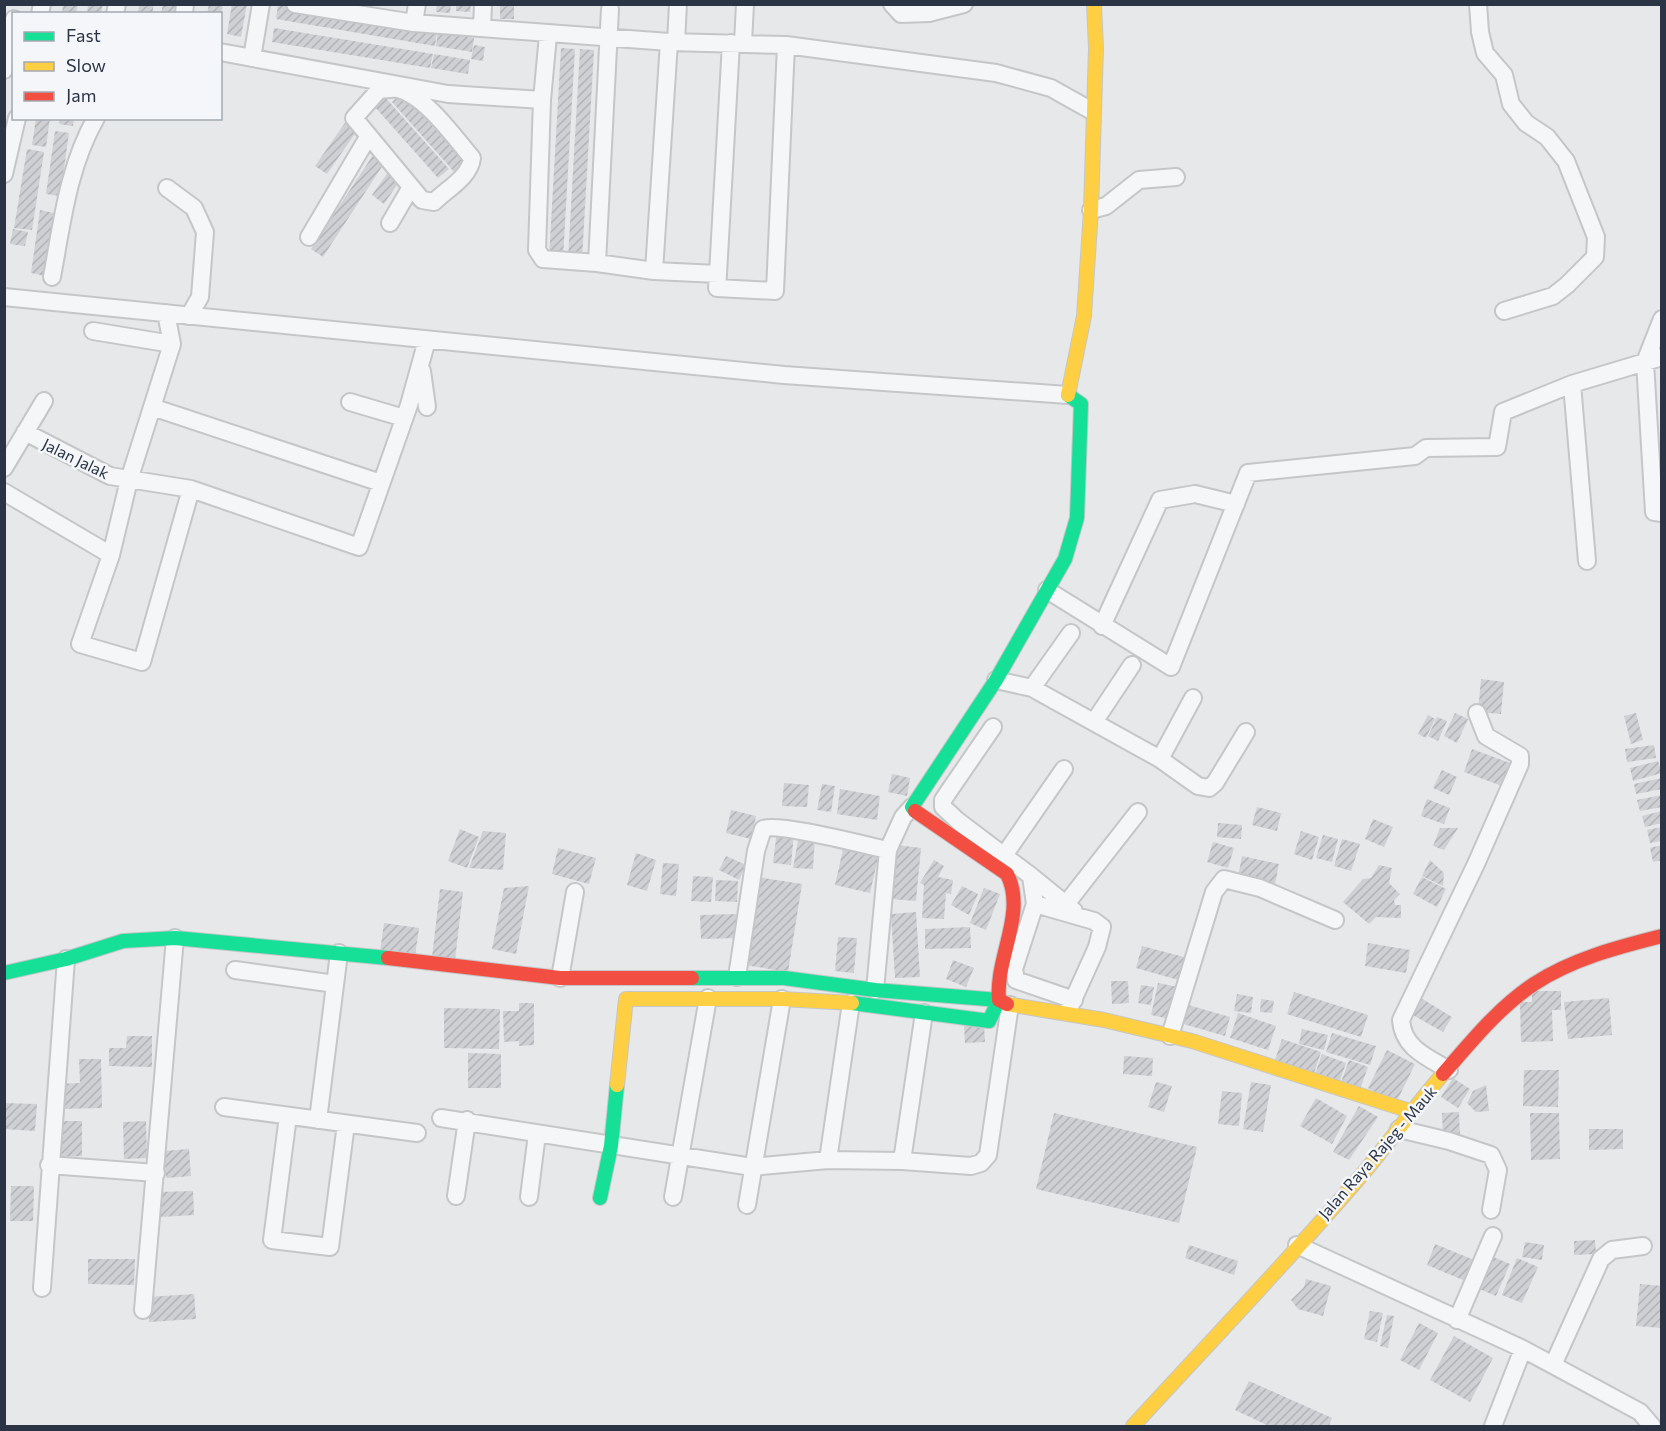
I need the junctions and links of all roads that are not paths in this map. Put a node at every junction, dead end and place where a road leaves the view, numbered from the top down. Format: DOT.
graph roads {
  1 [pos="261,4"];
  2 [pos="295,4"];
  3 [pos="417,4"];
  4 [pos="483,4"];
  5 [pos="678,4"];
  6 [pos="745,4"];
  7 [pos="892,4"];
  8 [pos="964,4"];
  9 [pos="1094,4"];
  10 [pos="1478,4"];
  11 [pos="610,9"];
  12 [pos="414,23"];
  13 [pos="482,28"];
  14 [pos="12,29"];
  15 [pos="548,35"];
  16 [pos="609,38"];
  17 [pos="673,42"];
  18 [pos="737,43"];
  19 [pos="786,45"];
  20 [pos="222,52"];
  21 [pos="252,58"];
  22 [pos="4,71"];
  23 [pos="380,86"];
  24 [pos="542,100"];
  25 [pos="1092,111"];
  26 [pos="17,120"];
  27 [pos="95,120"];
  28 [pos="368,137"];
  29 [pos="4,174"];
  30 [pos="1176,177"];
  31 [pos="411,187"];
  32 [pos="167,188"];
  33 [pos="1091,210"];
  34 [pos="390,223"];
  35 [pos="309,237"];
  36 [pos="597,263"];
  37 [pos="654,271"];
  38 [pos="718,274"];
  39 [pos="52,277"];
  40 [pos="4,297"];
  41 [pos="1504,310"];
  42 [pos="166,313"];
  43 [pos="189,316"];
  44 [pos="1662,320"];
  45 [pos="93,332"];
  46 [pos="427,340"];
  47 [pos="172,344"];
  48 [pos="1662,357"];
  49 [pos="1645,362"];
  50 [pos="422,367"];
  51 [pos="1572,384"];
  52 [pos="44,400"];
  53 [pos="1075,400"];
  54 [pos="350,402"];
  55 [pos="152,406"];
  56 [pos="427,407"];
  57 [pos="404,418"];
  58 [pos="25,432"];
  59 [pos="4,468"];
  60 [pos="129,480"];
  61 [pos="381,483"];
  62 [pos="190,489"];
  63 [pos="4,492"];
  64 [pos="1236,504"];
  65 [pos="1662,513"];
  66 [pos="111,555"];
  67 [pos="1587,561"];
  68 [pos="1047,590"];
  69 [pos="1102,626"];
  70 [pos="1071,633"];
  71 [pos="1132,665"];
  72 [pos="996,680"];
  73 [pos="1032,688"];
  74 [pos="1193,698"];
  75 [pos="1477,713"];
  76 [pos="1094,722"];
  77 [pos="993,728"];
  78 [pos="1246,732"];
  79 [pos="1160,759"];
  80 [pos="1064,769"];
  81 [pos="912,807"];
  82 [pos="1138,813"];
  83 [pos="888,850"];
  84 [pos="1005,854"];
  85 [pos="1031,876"];
  86 [pos="575,891"];
  87 [pos="1066,903"];
  88 [pos="1035,904"];
  89 [pos="1079,916"];
  90 [pos="1335,920"];
  91 [pos="1662,936"];
  92 [pos="175,938"];
  93 [pos="339,953"];
  94 [pos="66,959"];
  95 [pos="235,970"];
  96 [pos="4,973"];
  97 [pos="736,977"];
  98 [pos="560,978"];
  99 [pos="335,984"];
  100 [pos="875,990"];
  101 [pos="708,998"];
  102 [pos="782,999"];
  103 [pos="1004,1002"];
  104 [pos="851,1004"];
  105 [pos="1070,1007"];
  106 [pos="924,1013"];
  107 [pos="1170,1036"];
  108 [pos="1449,1070"];
  109 [pos="224,1107"];
  110 [pos="1410,1112"];
  111 [pos="288,1116"];
  112 [pos="441,1118"];
  113 [pos="318,1120"];
  114 [pos="467,1120"];
  115 [pos="346,1124"];
  116 [pos="1399,1129"];
  117 [pos="417,1133"];
  118 [pos="537,1134"];
  119 [pos="611,1146"];
  120 [pos="681,1157"];
  121 [pos="828,1160"];
  122 [pos="902,1161"];
  123 [pos="49,1165"];
  124 [pos="752,1167"];
  125 [pos="156,1173"];
  126 [pos="456,1196"];
  127 [pos="529,1197"];
  128 [pos="673,1197"];
  129 [pos="600,1198"];
  130 [pos="747,1204"];
  131 [pos="1491,1210"];
  132 [pos="1493,1236"];
  133 [pos="1297,1245"];
  134 [pos="1643,1246"];
  135 [pos="42,1288"];
  136 [pos="143,1310"];
  137 [pos="1457,1320"];
  138 [pos="1523,1349"];
  139 [pos="1553,1365"];
  140 [pos="1133,1426"];
  141 [pos="1493,1426"];
  142 [pos="1652,1426"];
  1 -- 21 [label="street"];
  2 -- 12 [label="street"];
  3 -- 12 [label="street"];
  4 -- 13 [label="street"];
  5 -- 17 [label="street"];
  6 -- 18 [label="street"];
  7 -- 8 [label="street"];
  9 -- 25 [label="street"];
  10 -- 41 [label="street"];
  11 -- 16 [label="street"];
  12 -- 13 [label="street"];
  13 -- 15 [label="street"];
  14 -- 22 [label="street"];
  15 -- 16 [label="street"];
  15 -- 24 [label="street"];
  16 -- 17 [label="street"];
  16 -- 36 [label="street"];
  17 -- 18 [label="street"];
  17 -- 37 [label="street"];
  18 -- 19 [label="street"];
  18 -- 38 [label="street"];
  19 -- 25 [label="street"];
  19 -- 38 [label="street"];
  20 -- 21 [label="street"];
  21 -- 23 [label="street"];
  23 -- 24 [label="street"];
  23 -- 28 [label="street"];
  23 -- 31 [label="street"];
  24 -- 36 [label="street"];
  25 -- 33 [label="street"];
  26 -- 29 [label="street"];
  27 -- 39 [label="street"];
  28 -- 31 [label="street"];
  28 -- 35 [label="street"];
  30 -- 33 [label="street"];
  31 -- 34 [label="street"];
  32 -- 43 [label="street"];
  33 -- 53 [label="street"];
  36 -- 37 [label="street"];
  37 -- 38 [label="street"];
  40 -- 42 [label="street"];
  42 -- 43 [label="street"];
  42 -- 47 [label="street"];
  43 -- 46 [label="street"];
  44 -- 49 [label="street"];
  45 -- 47 [label="street"];
  46 -- 50 [label="street"];
  46 -- 53 [label="street"];
  47 -- 55 [label="street"];
  48 -- 49 [label="street"];
  49 -- 51 [label="street"];
  49 -- 65 [label="street"];
  50 -- 56 [label="street"];
  50 -- 57 [label="street"];
  51 -- 64 [label="street"];
  51 -- 67 [label="street"];
  52 -- 58 [label="street"];
  53 -- 68 [label="street"];
  54 -- 57 [label="street"];
  55 -- 60 [label="street"];
  55 -- 61 [label="street"];
  57 -- 61 [label="street"];
  58 -- 59 [label="street"];
  58 -- 60 [label="street, Jalan Jalak"];
  60 -- 62 [label="street, Jalan Jalak"];
  60 -- 66 [label="street"];
  61 -- 62 [label="street, Jalan Jalak"];
  62 -- 66 [label="street"];
  63 -- 66 [label="street"];
  64 -- 69 [label="street"];
  64 -- 69 [label="street"];
  68 -- 69 [label="street"];
  68 -- 72 [label="street"];
  70 -- 73 [label="street"];
  71 -- 76 [label="street"];
  72 -- 73 [label="street"];
  72 -- 81 [label="street"];
  73 -- 76 [label="street"];
  74 -- 79 [label="street"];
  75 -- 108 [label="street"];
  76 -- 79 [label="street"];
  77 -- 84 [label="street"];
  78 -- 79 [label="street"];
  80 -- 84 [label="street"];
  81 -- 83 [label="street"];
  81 -- 103 [label="street"];
  82 -- 87 [label="street"];
  83 -- 97 [label="street"];
  83 -- 100 [label="street"];
  84 -- 85 [label="street"];
  85 -- 87 [label="street"];
  85 -- 88 [label="street"];
  86 -- 98 [label="street"];
  87 -- 89 [label="street"];
  88 -- 89 [label="street"];
  88 -- 105 [label="street"];
  89 -- 105 [label="street"];
  90 -- 107 [label="street"];
  91 -- 108 [label="street, Jalan Raya Rajeg - Mauk"];
  92 -- 93 [label="street"];
  92 -- 94 [label="street"];
  92 -- 125 [label="street"];
  93 -- 98 [label="street"];
  93 -- 99 [label="street"];
  94 -- 96 [label="street"];
  94 -- 123 [label="street"];
  95 -- 99 [label="street"];
  97 -- 98 [label="street"];
  97 -- 100 [label="street"];
  99 -- 113 [label="street"];
  100 -- 103 [label="street"];
  101 -- 102 [label="street"];
  101 -- 119 [label="street"];
  101 -- 120 [label="street"];
  102 -- 104 [label="street"];
  102 -- 124 [label="street"];
  103 -- 105 [label="street"];
  103 -- 106 [label="street"];
  103 -- 122 [label="street"];
  104 -- 106 [label="street"];
  104 -- 121 [label="street"];
  105 -- 107 [label="street"];
  106 -- 122 [label="street"];
  107 -- 110 [label="street"];
  108 -- 110 [label="street, Jalan Raya Rajeg - Mauk"];
  109 -- 111 [label="street"];
  110 -- 116 [label="street, Jalan Raya Rajeg - Mauk"];
  111 -- 113 [label="street"];
  111 -- 115 [label="street"];
  112 -- 114 [label="street"];
  113 -- 115 [label="street"];
  114 -- 118 [label="street"];
  114 -- 126 [label="street"];
  115 -- 117 [label="street"];
  116 -- 131 [label="street"];
  116 -- 133 [label="street, Jalan Raya Rajeg - Mauk"];
  118 -- 119 [label="street"];
  118 -- 127 [label="street"];
  119 -- 120 [label="street"];
  119 -- 129 [label="street"];
  120 -- 124 [label="street"];
  120 -- 128 [label="street"];
  121 -- 122 [label="street"];
  121 -- 124 [label="street"];
  123 -- 125 [label="street"];
  123 -- 135 [label="street"];
  124 -- 130 [label="street"];
  125 -- 136 [label="street"];
  132 -- 137 [label="street"];
  133 -- 137 [label="street"];
  133 -- 140 [label="street, Jalan Raya Rajeg - Mauk"];
  134 -- 139 [label="street"];
  137 -- 138 [label="street"];
  138 -- 139 [label="street"];
  138 -- 141 [label="street"];
  139 -- 142 [label="street"];
}
